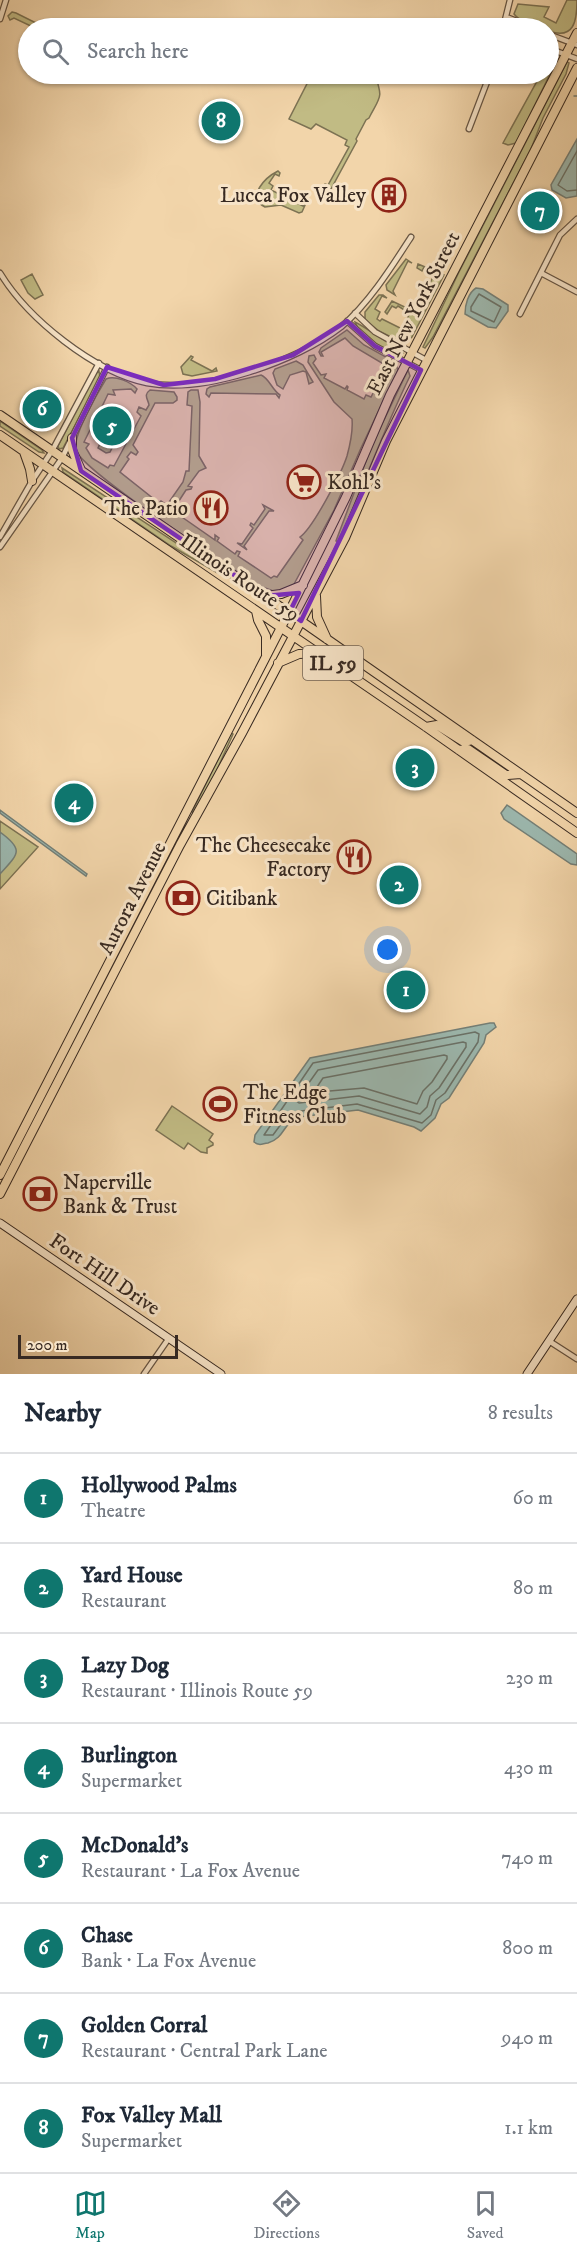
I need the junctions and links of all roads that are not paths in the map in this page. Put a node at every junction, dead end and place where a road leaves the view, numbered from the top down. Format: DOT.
graph roads {
  1 [pos="6,0"];
  2 [pos="510,0"];
  3 [pos="506,17"];
  4 [pos="0,19"];
  5 [pos="577,33"];
  6 [pos="559,38"];
  7 [pos="574,44"];
  8 [pos="559,52"];
  9 [pos="566,55"];
  10 [pos="577,59"];
  11 [pos="577,68"];
  12 [pos="559,69"];
  13 [pos="486,84"];
  14 [pos="551,84"];
  15 [pos="469,129"];
  16 [pos="577,219"];
  17 [pos="411,237"];
  18 [pos="0,273"];
  19 [pos="542,273"];
  20 [pos="577,292"];
  21 [pos="355,313"];
  22 [pos="520,314"];
  23 [pos="347,321"];
  24 [pos="412,353"];
  25 [pos="426,360"];
  26 [pos="99,363"];
  27 [pos="407,363"];
  28 [pos="107,367"];
  29 [pos="421,370"];
  30 [pos="0,415"];
  31 [pos="0,435"];
  32 [pos="72,438"];
  33 [pos="23,451"];
  34 [pos="52,451"];
  35 [pos="62,458"];
  36 [pos="43,465"];
  37 [pos="52,471"];
  38 [pos="81,471"];
  39 [pos="32,481"];
  40 [pos="0,537"];
  41 [pos="0,547"];
  42 [pos="303,585"];
  43 [pos="316,594"];
  44 [pos="265,596"];
  45 [pos="256,611"];
  46 [pos="289,613"];
  47 [pos="301,621"];
  48 [pos="281,627"];
  49 [pos="294,636"];
  50 [pos="328,640"];
  51 [pos="319,653"];
  52 [pos="266,655"];
  53 [pos="278,663"];
  54 [pos="426,727"];
  55 [pos="472,740"];
  56 [pos="459,750"];
  57 [pos="521,774"];
  58 [pos="577,813"];
  59 [pos="577,833"];
  60 [pos="0,1174"];
  61 [pos="0,1194"];
  62 [pos="0,1222"];
  63 [pos="577,1299"];
  64 [pos="169,1338"];
  65 [pos="549,1341"];
  66 [pos="577,1359"];
  67 [pos="144,1374"];
  68 [pos="221,1374"];
  69 [pos="527,1374"];
  1 -- 4 [label="street"];
  2 -- 3 [label="street"];
  5 -- 7 [label="main road, East New York Street"];
  6 -- 7 [label="street"];
  7 -- 9 [label="main road, East New York Street"];
  8 -- 9 [label="street"];
  9 -- 10 [label="street"];
  9 -- 12 [label="main road, East New York Street"];
  11 -- 25 [label="main road, East New York Street"];
  13 -- 15 [label="street"];
  14 -- 24 [label="main road, East New York Street"];
  16 -- 19 [label="street"];
  17 -- 21 [label="street"];
  18 -- 26 [label="street"];
  19 -- 20 [label="street"];
  19 -- 22 [label="street"];
  21 -- 23 [label="street"];
  21 -- 24 [label="street"];
  23 -- 27 [label="street"];
  23 -- 28 [label="street"];
  24 -- 25 [label="street"];
  24 -- 27 [label="main road, East New York Street"];
  25 -- 29 [label="main road, East New York Street"];
  26 -- 28 [label="street"];
  26 -- 34 [label="street"];
  27 -- 29 [label="street"];
  27 -- 42 [label="main road, East New York Street"];
  28 -- 32 [label="street"];
  29 -- 43 [label="main road, East New York Street"];
  30 -- 34 [label="main road, Illinois Route 59 / IL 59"];
  31 -- 33 [label="main road, Illinois Route 59 / IL 59"];
  32 -- 35 [label="street"];
  32 -- 38 [label="main road"];
  33 -- 36 [label="main road, Illinois Route 59 / IL 59"];
  33 -- 39 [label="main road"];
  34 -- 35 [label="main road, Illinois Route 59 / IL 59"];
  34 -- 36 [label="street"];
  35 -- 37 [label="street"];
  35 -- 38 [label="main road, Illinois Route 59 / IL 59"];
  36 -- 37 [label="main road, Illinois Route 59 / IL 59"];
  36 -- 39 [label="street"];
  37 -- 41 [label="street"];
  37 -- 45 [label="main road, Illinois Route 59 / IL 59"];
  38 -- 44 [label="main road, Illinois Route 59 / IL 59"];
  39 -- 40 [label="street"];
  42 -- 44 [label="main road"];
  42 -- 46 [label="main road, East New York Street"];
  43 -- 47 [label="main road, East New York Street"];
  43 -- 50 [label="main road"];
  44 -- 46 [label="main road, Illinois Route 59 / IL 59"];
  45 -- 48 [label="main road, Illinois Route 59 / IL 59"];
  45 -- 52 [label="main road"];
  46 -- 47 [label="main road, Illinois Route 59 / IL 59"];
  46 -- 48 [label="main road, Aurora Avenue"];
  47 -- 49 [label="main road, Aurora Avenue"];
  47 -- 50 [label="main road, Illinois Route 59 / IL 59"];
  48 -- 49 [label="main road, Illinois Route 59 / IL 59"];
  48 -- 52 [label="main road, Aurora Avenue"];
  49 -- 51 [label="main road, Illinois Route 59 / IL 59"];
  49 -- 53 [label="main road, Aurora Avenue"];
  50 -- 55 [label="main road, Illinois Route 59 / IL 59"];
  51 -- 53 [label="main road"];
  51 -- 54 [label="main road, Illinois Route 59 / IL 59"];
  52 -- 60 [label="main road, Aurora Avenue"];
  53 -- 61 [label="main road, Aurora Avenue"];
  54 -- 55 [label="main road, IL 59"];
  54 -- 56 [label="main road, Illinois Route 59 / IL 59"];
  55 -- 57 [label="main road, Illinois Route 59 / IL 59"];
  56 -- 57 [label="main road, IL 59"];
  56 -- 59 [label="main road, Illinois Route 59 / IL 59"];
  57 -- 58 [label="main road, Illinois Route 59 / IL 59"];
  62 -- 64 [label="street, Fort Hill Drive"];
  63 -- 65 [label="street"];
  64 -- 67 [label="street"];
  64 -- 68 [label="street, Fort Hill Drive"];
  65 -- 66 [label="street"];
  65 -- 69 [label="street"];
}
